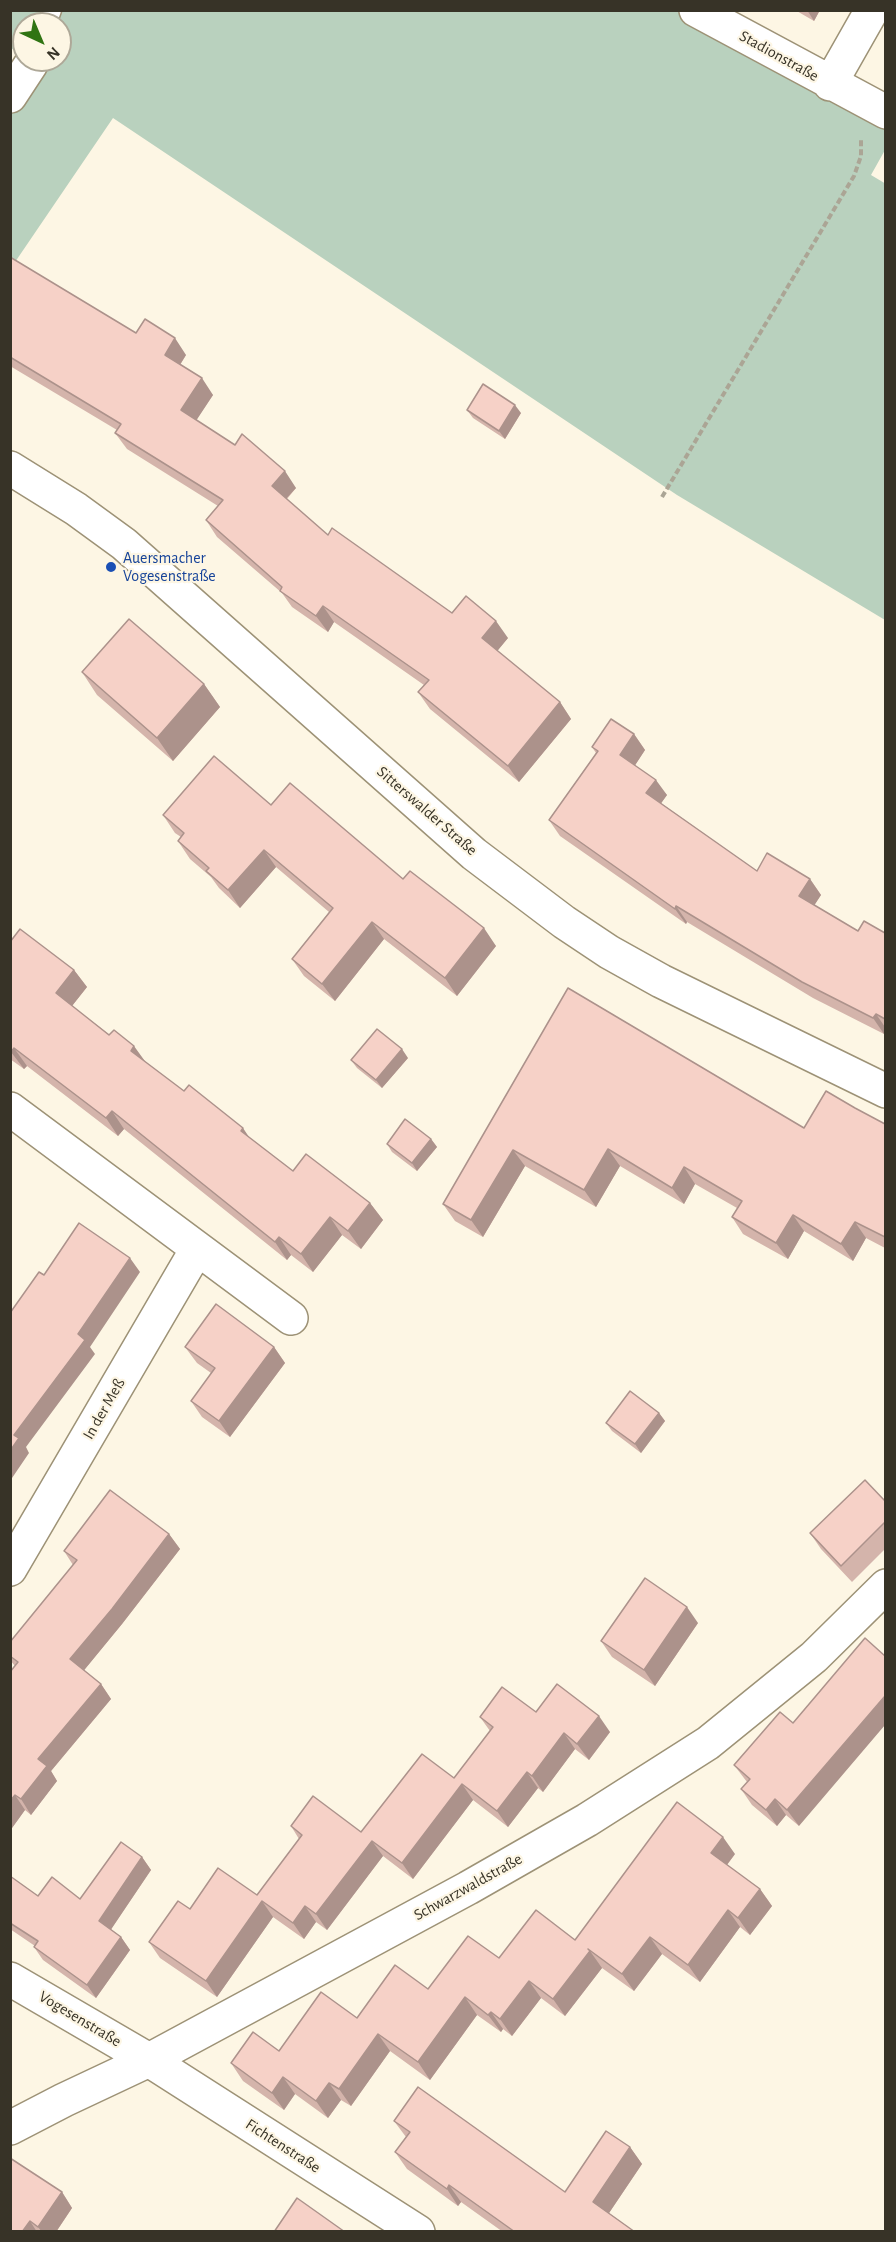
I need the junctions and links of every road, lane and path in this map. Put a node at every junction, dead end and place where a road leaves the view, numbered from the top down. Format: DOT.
graph roads {
  1 [pos="696,10"];
  2 [pos="872,10"];
  3 [pos="25,72"];
  4 [pos="830,84"];
  5 [pos="10,96"];
  6 [pos="885,112"];
  7 [pos="861,135"];
  8 [pos="10,468"];
  9 [pos="662,497"];
  10 [pos="885,1091"];
  11 [pos="10,1109"];
  12 [pos="197,1249"];
  13 [pos="291,1318"];
  14 [pos="10,1569"];
  15 [pos="885,1586"];
  16 [pos="10,1978"];
  17 [pos="149,2060"];
  18 [pos="10,2128"];
  19 [pos="418,2232"];
  1 -- 4 [label="street, Stadionstraße"];
  2 -- 4 [label="street, Stadionstraße"];
  3 -- 5 [label="street"];
  4 -- 6 [label="street, Stadionstraße"];
  7 -- 9 [label="path"];
  8 -- 10 [label="street, Sitterswalder Straße"];
  11 -- 12 [label="street"];
  12 -- 13 [label="street"];
  12 -- 14 [label="street, In der Meß"];
  15 -- 17 [label="street, Schwarzwaldstraße"];
  16 -- 17 [label="street, Vogesenstraße"];
  17 -- 18 [label="street, Schwarzwaldstraße"];
  17 -- 19 [label="street, Fichtenstraße"];
}
